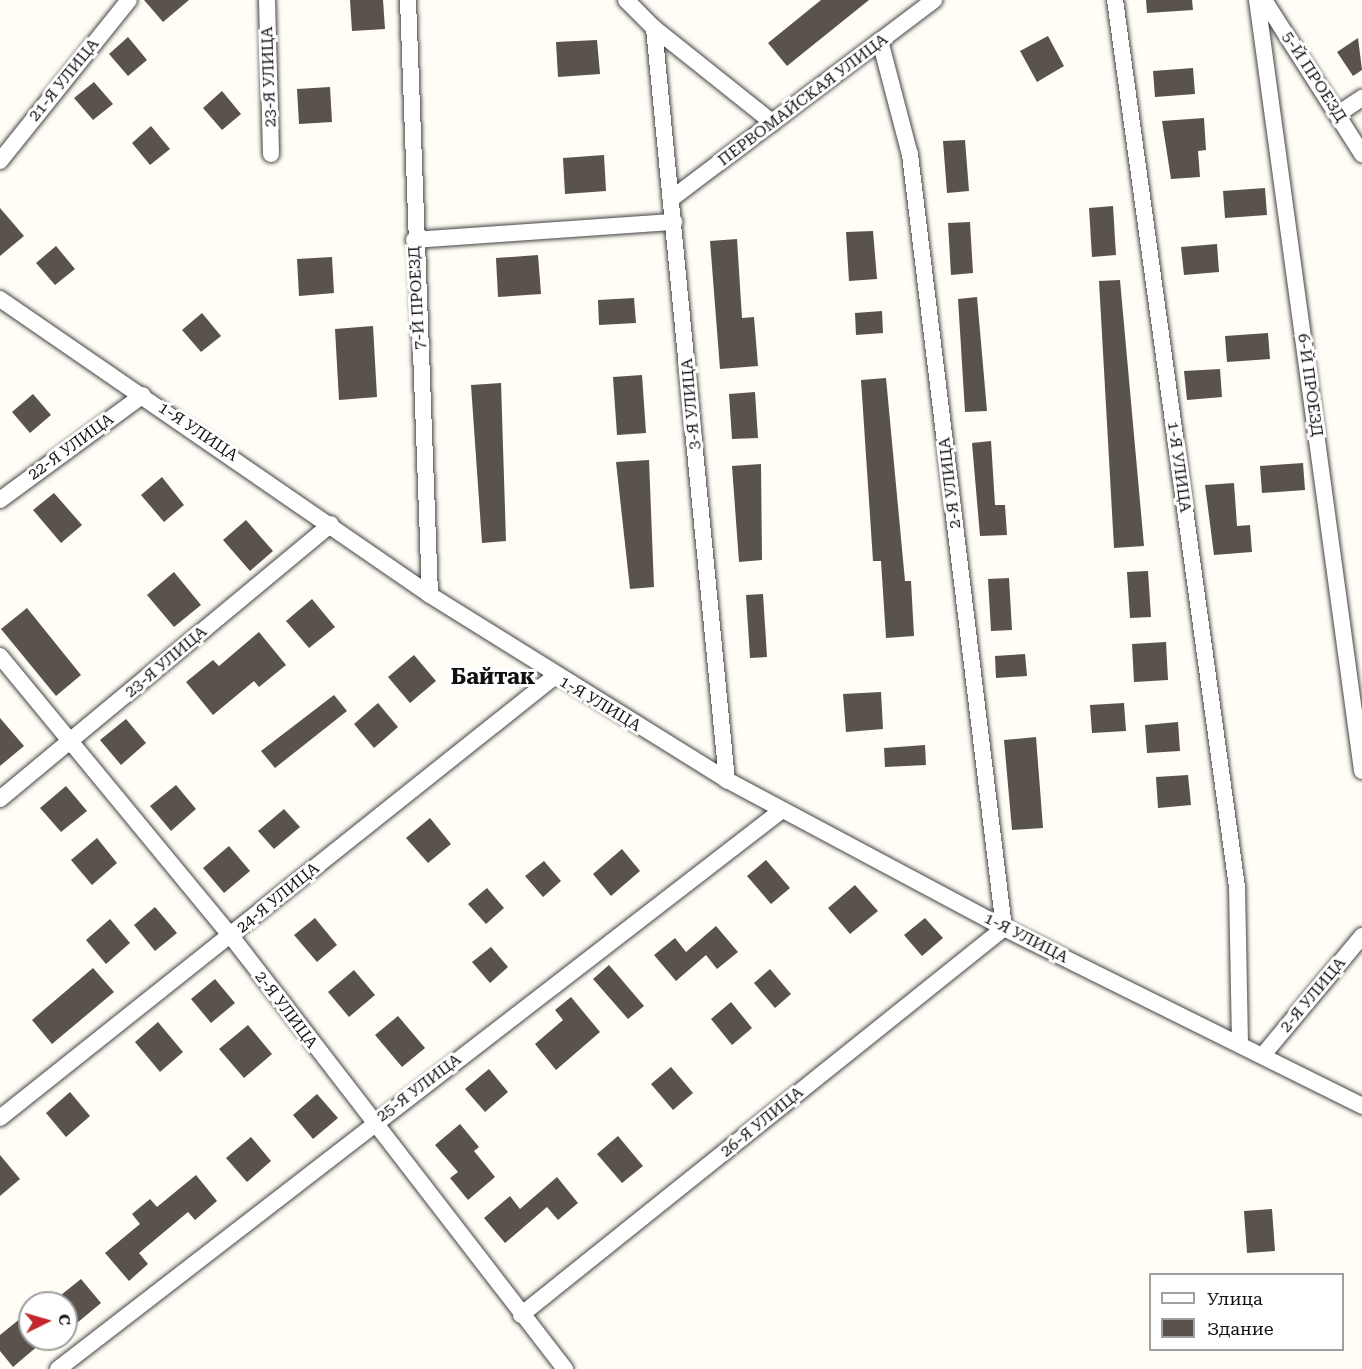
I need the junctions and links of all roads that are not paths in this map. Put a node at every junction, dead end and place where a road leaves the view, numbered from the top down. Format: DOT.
graph roads {
  1 [pos="129,0"];
  2 [pos="267,0"];
  3 [pos="408,0"];
  4 [pos="626,0"];
  5 [pos="934,0"];
  6 [pos="1115,0"];
  7 [pos="1257,0"];
  8 [pos="1264,0"];
  9 [pos="654,28"];
  10 [pos="880,41"];
  11 [pos="1362,98"];
  12 [pos="1338,114"];
  13 [pos="773,123"];
  14 [pos="272,154"];
  15 [pos="1362,154"];
  16 [pos="0,161"];
  17 [pos="671,199"];
  18 [pos="674,222"];
  19 [pos="414,240"];
  20 [pos="0,298"];
  21 [pos="143,395"];
  22 [pos="0,500"];
  23 [pos="331,524"];
  24 [pos="430,595"];
  25 [pos="0,656"];
  26 [pos="554,677"];
  27 [pos="68,743"];
  28 [pos="1362,771"];
  29 [pos="727,780"];
  30 [pos="0,799"];
  31 [pos="782,810"];
  32 [pos="1004,928"];
  33 [pos="231,936"];
  34 [pos="1362,936"];
  35 [pos="1240,1043"];
  36 [pos="1263,1055"];
  37 [pos="1362,1106"];
  38 [pos="0,1118"];
  39 [pos="372,1124"];
  40 [pos="521,1315"];
  41 [pos="58,1369"];
  42 [pos="565,1369"];
  1 -- 16 [label="street, 21-Я УЛИЦА"];
  2 -- 14 [label="street, 23-Я УЛИЦА"];
  3 -- 19 [label="street, 7-Й ПРОЕЗД"];
  4 -- 9 [label="street"];
  5 -- 10 [label="street, ПЕРВОМАЙСКАЯ УЛИЦА"];
  6 -- 35 [label="street, 1-Я УЛИЦА"];
  7 -- 28 [label="street, 6-Й ПРОЕЗД"];
  8 -- 12 [label="street, 5-Й ПРОЕЗД"];
  9 -- 13 [label="street"];
  9 -- 17 [label="street, 3-Я УЛИЦА"];
  10 -- 13 [label="street, ПЕРВОМАЙСКАЯ УЛИЦА"];
  10 -- 32 [label="street, 2-Я УЛИЦА"];
  11 -- 12 [label="street"];
  12 -- 15 [label="street, 5-Й ПРОЕЗД"];
  13 -- 17 [label="street, ПЕРВОМАЙСКАЯ УЛИЦА"];
  17 -- 18 [label="street, 3-Я УЛИЦА"];
  18 -- 19 [label="street"];
  18 -- 29 [label="street, 3-Я УЛИЦА"];
  19 -- 24 [label="street, 7-Й ПРОЕЗД"];
  20 -- 21 [label="street, 1-Я УЛИЦА"];
  21 -- 22 [label="street, 22-Я УЛИЦА"];
  21 -- 23 [label="street, 1-Я УЛИЦА"];
  23 -- 24 [label="street, 1-Я УЛИЦА"];
  23 -- 27 [label="street, 23-Я УЛИЦА"];
  24 -- 26 [label="street, 1-Я УЛИЦА"];
  25 -- 27 [label="street, 2-Я УЛИЦА"];
  26 -- 29 [label="street, 1-Я УЛИЦА"];
  26 -- 33 [label="street, 24-Я УЛИЦА"];
  27 -- 30 [label="street, 23-Я УЛИЦА"];
  27 -- 33 [label="street, 2-Я УЛИЦА"];
  29 -- 31 [label="street, 1-Я УЛИЦА"];
  31 -- 32 [label="street, 1-Я УЛИЦА"];
  31 -- 39 [label="street, 25-Я УЛИЦА"];
  32 -- 35 [label="street, 1-Я УЛИЦА"];
  32 -- 40 [label="street, 26-Я УЛИЦА"];
  33 -- 38 [label="street, 24-Я УЛИЦА"];
  33 -- 39 [label="street, 2-Я УЛИЦА"];
  34 -- 36 [label="street, 2-Я УЛИЦА"];
  35 -- 36 [label="street, 1-Я УЛИЦА"];
  36 -- 37 [label="street, 1-Я УЛИЦА"];
  39 -- 40 [label="street, 2-Я УЛИЦА"];
  39 -- 41 [label="street, 25-Я УЛИЦА"];
  40 -- 42 [label="street, 2-Я УЛИЦА"];
}
